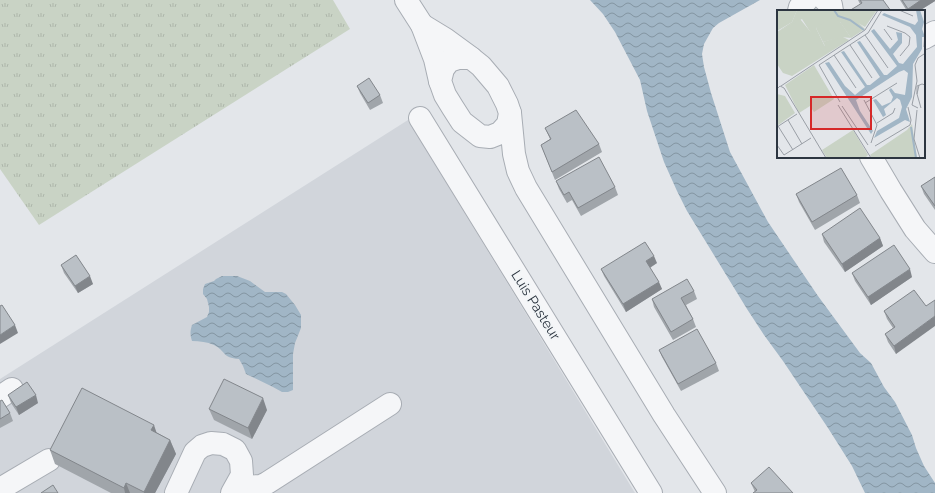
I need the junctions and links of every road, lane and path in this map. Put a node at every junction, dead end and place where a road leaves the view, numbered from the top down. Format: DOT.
graph roads {
  1 [pos="406,0"];
  2 [pos="807,0"];
  3 [pos="825,0"];
  4 [pos="798,10"];
  5 [pos="832,10"];
  6 [pos="422,25"];
  7 [pos="935,32"];
  8 [pos="925,37"];
  9 [pos="471,58"];
  10 [pos="440,81"];
  11 [pos="510,113"];
  12 [pos="420,118"];
  13 [pos="480,136"];
  14 [pos="872,158"];
  15 [pos="518,171"];
  16 [pos="935,252"];
  17 [pos="390,404"];
  18 [pos="49,460"];
  19 [pos="0,490"];
  20 [pos="234,490"];
  21 [pos="176,493"];
  22 [pos="651,493"];
  23 [pos="715,493"];
  1 -- 6 [label="street"];
  2 -- 4 [label="street"];
  3 -- 5 [label="street"];
  6 -- 9 [label="street"];
  6 -- 10 [label="street"];
  7 -- 8 [label="street"];
  9 -- 10 [label="street"];
  9 -- 11 [label="street"];
  10 -- 13 [label="street"];
  11 -- 13 [label="street"];
  11 -- 15 [label="street"];
  12 -- 22 [label="street, Luis Pasteur"];
  13 -- 15 [label="street"];
  14 -- 16 [label="street"];
  15 -- 23 [label="street"];
  17 -- 20 [label="street"];
  18 -- 19 [label="street"];
  20 -- 21 [label="street"];
}
